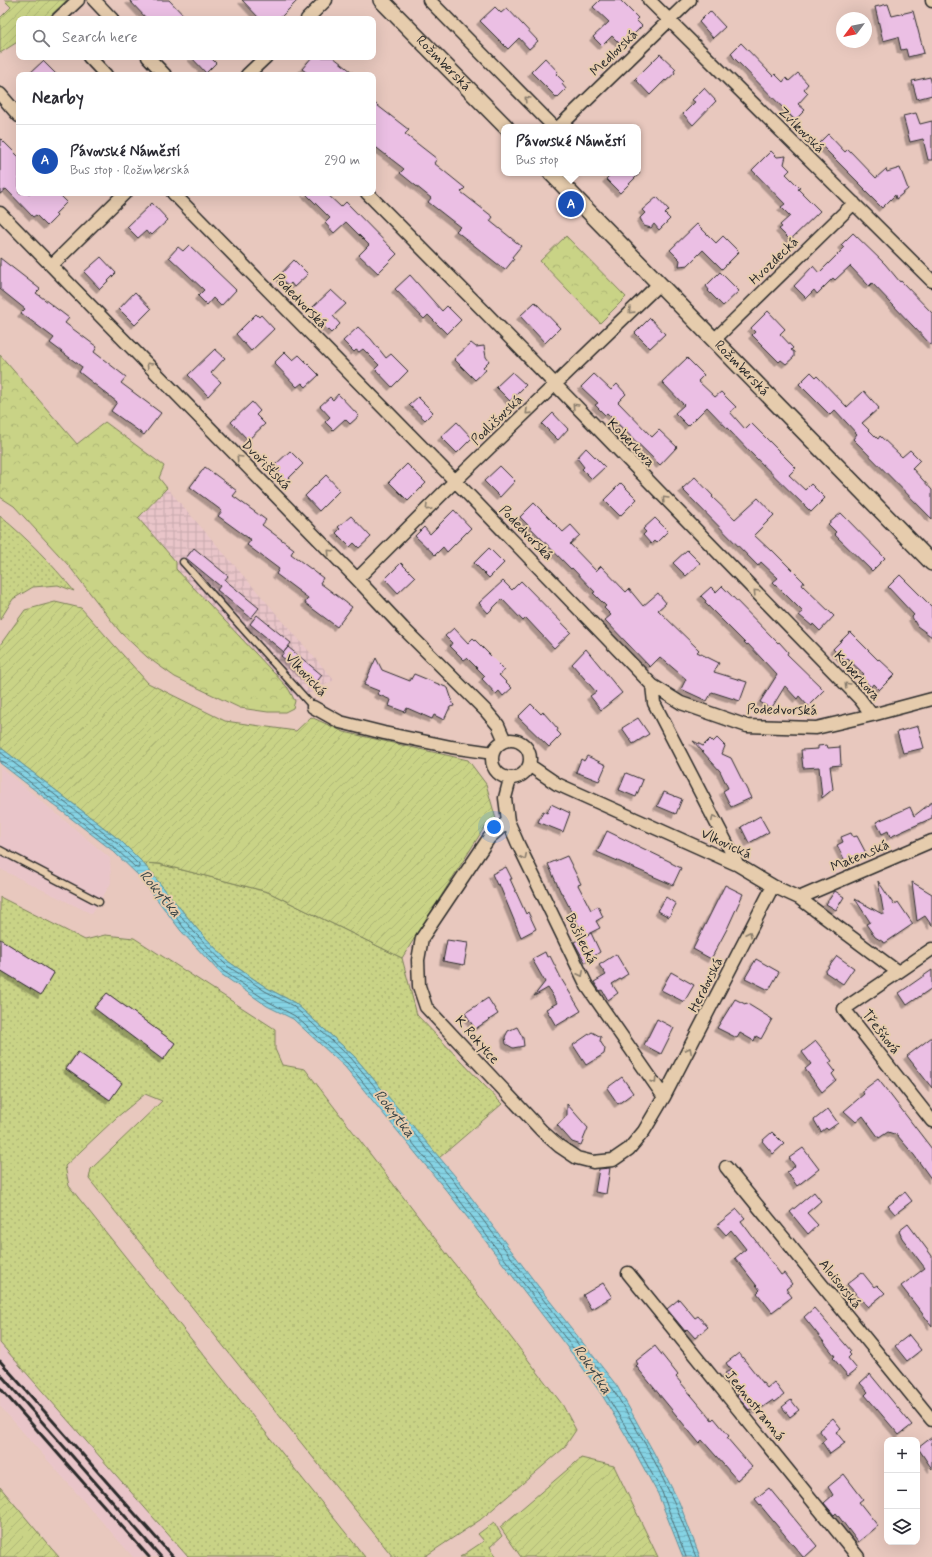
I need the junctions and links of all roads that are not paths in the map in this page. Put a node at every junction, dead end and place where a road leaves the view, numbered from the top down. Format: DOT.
graph roads {
  1 [pos="78,0"];
  2 [pos="94,0"];
  3 [pos="326,0"];
  4 [pos="381,0"];
  5 [pos="430,0"];
  6 [pos="649,0"];
  7 [pos="690,0"];
  8 [pos="61,16"];
  9 [pos="109,16"];
  10 [pos="310,16"];
  11 [pos="670,20"];
  12 [pos="92,60"];
  13 [pos="151,60"];
  14 [pos="263,60"];
  15 [pos="103,72"];
  16 [pos="162,72"];
  17 [pos="251,72"];
  18 [pos="0,94"];
  19 [pos="16,113"];
  20 [pos="503,124"];
  21 [pos="551,124"];
  22 [pos="562,124"];
  23 [pos="554,176"];
  24 [pos="120,196"];
  25 [pos="176,196"];
  26 [pos="370,196"];
  27 [pos="854,203"];
  28 [pos="0,213"];
  29 [pos="52,265"];
  30 [pos="932,281"];
  31 [pos="659,284"];
  32 [pos="714,340"];
  33 [pos="555,386"];
  34 [pos="455,481"];
  35 [pos="184,562"];
  36 [pos="932,563"];
  37 [pos="357,580"];
  38 [pos="652,685"];
  39 [pos="932,699"];
  40 [pos="313,708"];
  41 [pos="872,715"];
  42 [pos="505,741"];
  43 [pos="493,753"];
  44 [pos="529,765"];
  45 [pos="510,778"];
  46 [pos="508,821"];
  47 [pos="932,841"];
  48 [pos="0,850"];
  49 [pos="738,866"];
  50 [pos="773,886"];
  51 [pos="799,898"];
  52 [pos="99,902"];
  53 [pos="932,949"];
  54 [pos="898,972"];
  55 [pos="664,1097"];
  56 [pos="932,1121"];
  57 [pos="726,1167"];
  58 [pos="628,1273"];
  59 [pos="932,1420"];
  60 [pos="858,1557"];
  1 -- 8 [label="street"];
  2 -- 9 [label="street"];
  3 -- 10 [label="street"];
  4 -- 20 [label="street, Rožmberská"];
  21 -- 5 [label="street, one-way"];
  6 -- 11 [label="street, Zvíkovská"];
  7 -- 11 [label="street, Medlovská"];
  11 -- 22 [label="street, Medlovská"];
  11 -- 27 [label="street, Zvíkovská"];
  12 -- 15 [label="street"];
  13 -- 16 [label="street"];
  14 -- 17 [label="street"];
  18 -- 19 [label="street"];
  23 -- 31 [label="street, Rožmberská"];
  24 -- 29 [label="street"];
  25 -- 34 [label="street, Podedvorská"];
  26 -- 33 [label="street, Koberkova"];
  27 -- 30 [label="street, Zvíkovská"];
  27 -- 32 [label="street, Hvozdecká"];
  28 -- 29 [label="street, Dvořišťská"];
  37 -- 29 [label="street, Dvořišťská, one-way"];
  31 -- 32 [label="street, Rožmberská"];
  31 -- 33 [label="street, Podlišovská, one-way"];
  32 -- 36 [label="street, Rožmberská"];
  33 -- 34 [label="street, Podlišovská, one-way"];
  41 -- 33 [label="street, Koberkova, one-way"];
  34 -- 37 [label="street, Podlišovská, one-way"];
  34 -- 38 [label="street, Podedvorská"];
  35 -- 40 [label="lane, Vlkovická"];
  37 -- 42 [label="street, Dvořišťská"];
  38 -- 41 [label="street, Podedvorská"];
  49 -- 38 [label="street, one-way"];
  39 -- 41 [label="street, Podedvorská"];
  40 -- 43 [label="street, Vlkovická"];
  42 -- 43 [label="street"];
  42 -- 44 [label="street"];
  43 -- 45 [label="street"];
  44 -- 45 [label="street"];
  44 -- 49 [label="street, Vlkovická"];
  45 -- 46 [label="street, Bošilecká"];
  46 -- 55 [label="street, Bošilecká, one-way"];
  46 -- 55 [label="street, K Rokytce"];
  47 -- 51 [label="street, Matenská"];
  48 -- 52 [label="lane"];
  49 -- 50 [label="street, Vlkovická"];
  50 -- 51 [label="street, Vlkovická"];
  55 -- 50 [label="street, Herdovská, one-way"];
  51 -- 54 [label="street, Vlkovická"];
  53 -- 54 [label="street, Třešňová"];
  54 -- 56 [label="street, Třešňová"];
  57 -- 59 [label="street, Aloisovská"];
  58 -- 60 [label="street, Jednostranná"];
}
